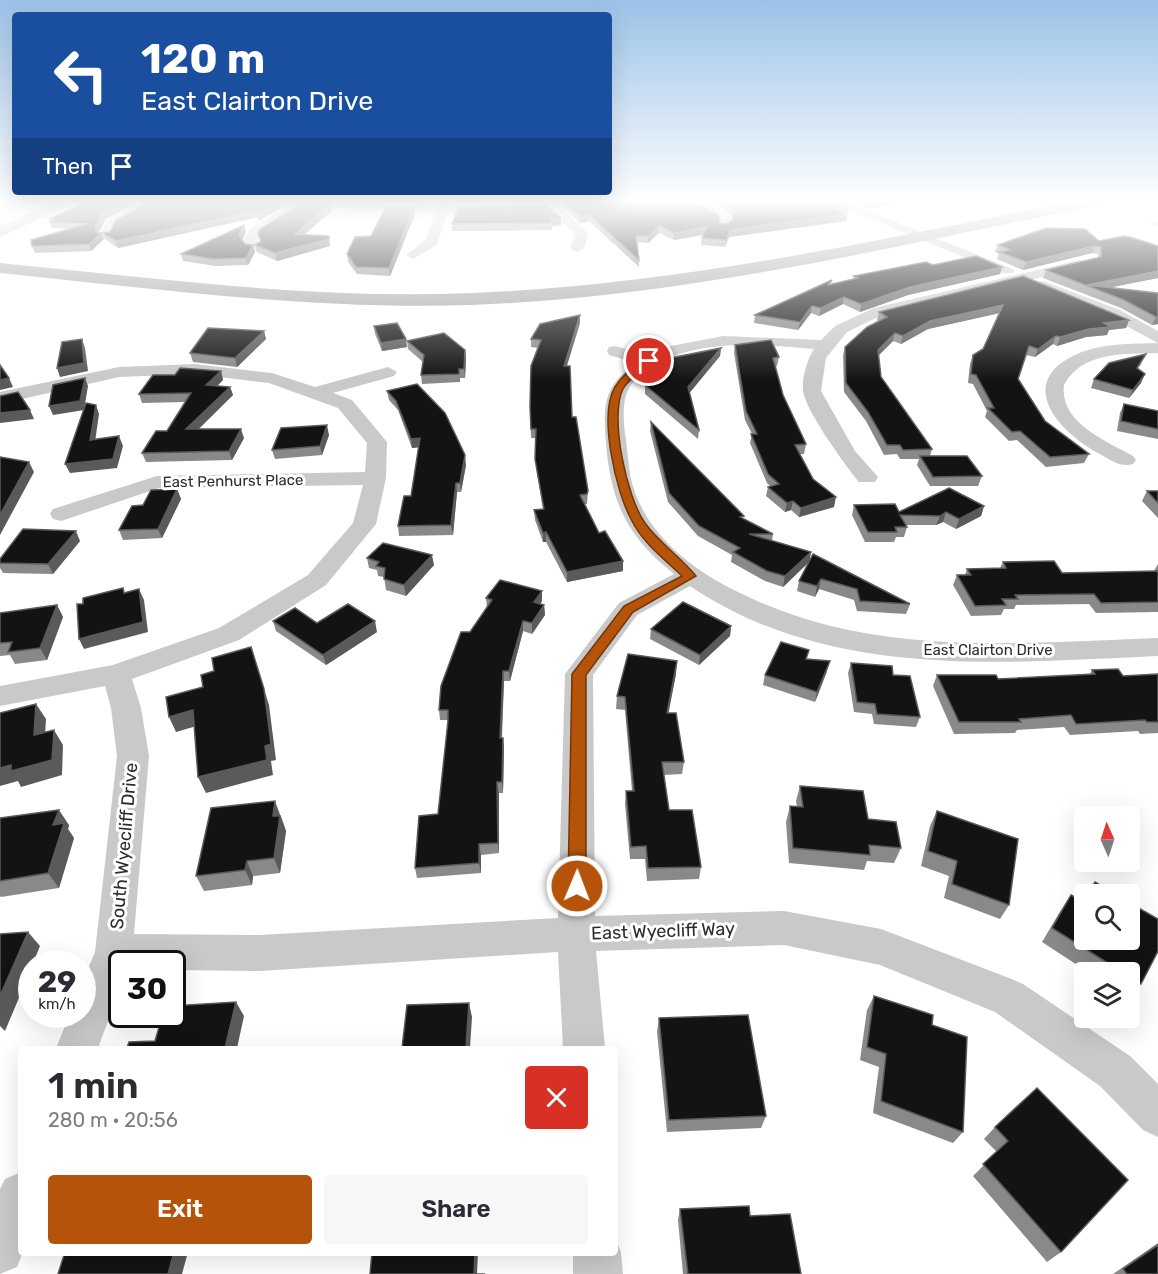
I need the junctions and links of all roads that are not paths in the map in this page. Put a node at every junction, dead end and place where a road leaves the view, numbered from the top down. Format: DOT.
graph roads {
  1 [pos="790,260"];
  2 [pos="982,260"];
  3 [pos="1087,260"];
  4 [pos="0,268"];
  5 [pos="1024,277"];
  6 [pos="1158,338"];
  7 [pos="825,345"];
  8 [pos="1158,348"];
  9 [pos="615,351"];
  10 [pos="649,361"];
  11 [pos="388,372"];
  12 [pos="314,393"];
  13 [pos="0,398"];
  14 [pos="1126,460"];
  15 [pos="867,477"];
  16 [pos="375,478"];
  17 [pos="61,514"];
  18 [pos="690,576"];
  19 [pos="1158,647"];
  20 [pos="116,674"];
  21 [pos="0,696"];
  22 [pos="576,934"];
  23 [pos="114,950"];
  24 [pos="186,952"];
  25 [pos="108,968"];
  26 [pos="78,1046"];
  27 [pos="584,1046"];
  28 [pos="1158,1115"];
  29 [pos="18,1203"];
  30 [pos="0,1250"];
  31 [pos="597,1256"];
  32 [pos="598,1274"];
  1 -- 4 [label="main road"];
  2 -- 5 [label="street"];
  3 -- 5 [label="street"];
  5 -- 6 [label="street"];
  5 -- 7 [label="street"];
  7 -- 10 [label="street, East Clairton Drive"];
  7 -- 15 [label="street"];
  8 -- 14 [label="street"];
  9 -- 10 [label="street"];
  10 -- 18 [label="street, East Clairton Drive"];
  11 -- 12 [label="street"];
  12 -- 13 [label="street"];
  12 -- 16 [label="street"];
  16 -- 17 [label="street, East Penhurst Place"];
  16 -- 20 [label="street"];
  18 -- 19 [label="street, East Clairton Drive"];
  18 -- 22 [label="street"];
  20 -- 21 [label="street"];
  20 -- 23 [label="street, South Wyecliff Drive"];
  22 -- 24 [label="street, East Wyecliff Way"];
  22 -- 27 [label="street"];
  22 -- 28 [label="street, East Wyecliff Way"];
  25 -- 26 [label="street, South Wyecliff Drive"];
  29 -- 30 [label="street"];
  31 -- 32 [label="street"];
}
